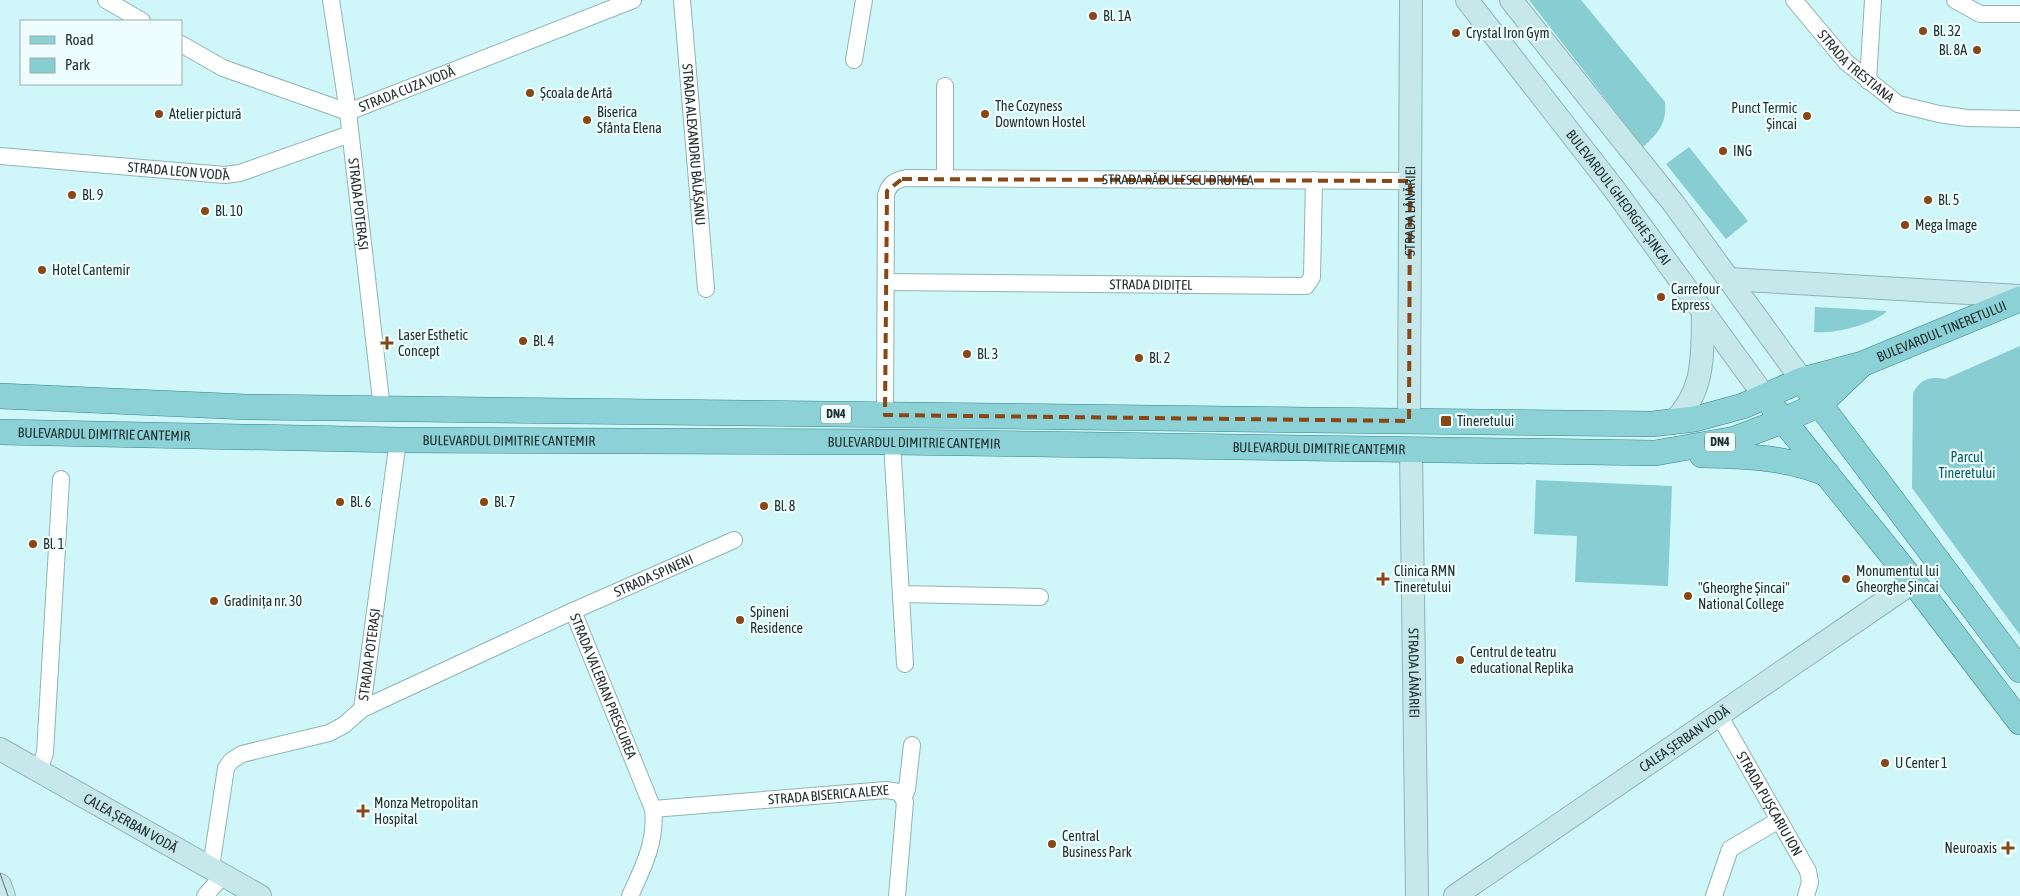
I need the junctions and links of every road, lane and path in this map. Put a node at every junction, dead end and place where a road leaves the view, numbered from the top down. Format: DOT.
graph roads {
  1 [pos="106,0"];
  2 [pos="331,0"];
  3 [pos="633,0"];
  4 [pos="682,0"];
  5 [pos="864,0"];
  6 [pos="1411,0"];
  7 [pos="1467,0"];
  8 [pos="1511,0"];
  9 [pos="1794,0"];
  10 [pos="1873,0"];
  11 [pos="1954,0"];
  12 [pos="2020,14"];
  13 [pos="140,20"];
  14 [pos="182,45"];
  15 [pos="854,60"];
  16 [pos="1868,81"];
  17 [pos="945,86"];
  18 [pos="348,112"];
  19 [pos="2020,119"];
  20 [pos="350,134"];
  21 [pos="0,156"];
  22 [pos="945,178"];
  23 [pos="1314,180"];
  24 [pos="1410,181"];
  25 [pos="1728,278"];
  26 [pos="886,282"];
  27 [pos="706,289"];
  28 [pos="2020,297"];
  29 [pos="1703,312"];
  30 [pos="1862,364"];
  31 [pos="1802,380"];
  32 [pos="0,396"];
  33 [pos="1765,397"];
  34 [pos="1820,404"];
  35 [pos="382,409"];
  36 [pos="885,415"];
  37 [pos="1409,421"];
  38 [pos="1782,421"];
  39 [pos="1672,423"];
  40 [pos="0,432"];
  41 [pos="398,440"];
  42 [pos="892,442"];
  43 [pos="1411,449"];
  44 [pos="1654,453"];
  45 [pos="1828,475"];
  46 [pos="60,478"];
  47 [pos="734,540"];
  48 [pos="1913,582"];
  49 [pos="901,594"];
  50 [pos="1040,597"];
  51 [pos="573,611"];
  52 [pos="904,664"];
  53 [pos="2020,670"];
  54 [pos="362,709"];
  55 [pos="1720,715"];
  56 [pos="2020,722"];
  57 [pos="912,746"];
  58 [pos="0,750"];
  59 [pos="39,770"];
  60 [pos="904,797"];
  61 [pos="654,808"];
  62 [pos="1779,820"];
  63 [pos="218,870"];
  64 [pos="0,885"];
  65 [pos="4,896"];
  66 [pos="205,896"];
  67 [pos="260,896"];
  68 [pos="630,896"];
  69 [pos="898,896"];
  70 [pos="1418,896"];
  71 [pos="1455,896"];
  72 [pos="1714,896"];
  73 [pos="1806,896"];
  1 -- 13 [label="street"];
  2 -- 18 [label="street, STRADA POTERAȘI"];
  3 -- 18 [label="street, STRADA CUZA VODĂ"];
  4 -- 27 [label="street, STRADA ALEXANDRU BĂLĂȘANU"];
  5 -- 15 [label="street"];
  6 -- 24 [label="street, STRADA LÂNĂRIEI"];
  7 -- 29 [label="street, BULEVARDUL GHEORGHE ȘINCAI"];
  8 -- 25 [label="street"];
  9 -- 16 [label="street, STRADA TRESTIANA"];
  10 -- 16 [label="street"];
  11 -- 12 [label="street"];
  14 -- 18 [label="street, STRADA CUZA VODĂ"];
  16 -- 19 [label="street, STRADA TRESTIANA"];
  17 -- 22 [label="street"];
  18 -- 20 [label="street, STRADA POTERAȘI"];
  20 -- 21 [label="street, STRADA LEON VODĂ"];
  20 -- 35 [label="street, STRADA POTERAȘI"];
  22 -- 23 [label="street, STRADA RĂDULESCU DRUMEA"];
  22 -- 26 [label="street, STRADA RĂDULESCU DRUMEA"];
  23 -- 24 [label="street, STRADA RĂDULESCU DRUMEA"];
  23 -- 26 [label="street, STRADA DIDIȚEL"];
  24 -- 37 [label="street, STRADA LÂNĂRIEI"];
  25 -- 28 [label="street"];
  25 -- 31 [label="street"];
  26 -- 36 [label="street, STRADA RĂDULESCU DRUMEA"];
  28 -- 30 [label="main road, BULEVARDUL TINERETULUI"];
  29 -- 33 [label="street, BULEVARDUL GHEORGHE ȘINCAI"];
  29 -- 39 [label="street"];
  30 -- 31 [label="main road, BULEVARDUL TINERETULUI"];
  30 -- 34 [label="main road, BULEVARDUL TINERETULUI"];
  31 -- 33 [label="main road, BULEVARDUL DIMITRIE CANTEMIR / DN4"];
  31 -- 34 [label="main road"];
  32 -- 35 [label="main road, BULEVARDUL DIMITRIE CANTEMIR / DN4"];
  33 -- 38 [label="main road"];
  33 -- 39 [label="main road, BULEVARDUL DIMITRIE CANTEMIR / DN4"];
  34 -- 38 [label="main road, BULEVARDUL DIMITRIE CANTEMIR / DN4"];
  34 -- 53 [label="main road"];
  35 -- 36 [label="main road, BULEVARDUL DIMITRIE CANTEMIR / DN4"];
  36 -- 37 [label="main road, BULEVARDUL DIMITRIE CANTEMIR / DN4"];
  37 -- 39 [label="main road, BULEVARDUL DIMITRIE CANTEMIR / DN4"];
  38 -- 44 [label="main road, BULEVARDUL DIMITRIE CANTEMIR / DN4"];
  38 -- 45 [label="main road"];
  40 -- 41 [label="main road, BULEVARDUL DIMITRIE CANTEMIR / DN4"];
  41 -- 42 [label="main road, BULEVARDUL DIMITRIE CANTEMIR / DN4"];
  41 -- 54 [label="street, STRADA POTERAȘI"];
  42 -- 43 [label="main road, BULEVARDUL DIMITRIE CANTEMIR / DN4"];
  42 -- 49 [label="street"];
  43 -- 44 [label="main road, BULEVARDUL DIMITRIE CANTEMIR / DN4"];
  43 -- 70 [label="street, STRADA LÂNĂRIEI"];
  44 -- 45 [label="main road"];
  45 -- 48 [label="main road"];
  46 -- 59 [label="street"];
  47 -- 51 [label="street, STRADA SPINENI"];
  48 -- 55 [label="street, CALEA ȘERBAN VODĂ"];
  48 -- 56 [label="main road"];
  49 -- 50 [label="street"];
  49 -- 52 [label="street"];
  51 -- 54 [label="street, STRADA VALERIAN PRESCUREA"];
  51 -- 61 [label="street, STRADA VALERIAN PRESCUREA"];
  54 -- 63 [label="street, STRADA POTERAȘI"];
  55 -- 62 [label="street, STRADA PUȘCARIU ION"];
  55 -- 71 [label="street, CALEA ȘERBAN VODĂ"];
  57 -- 60 [label="street"];
  58 -- 59 [label="street, CALEA ȘERBAN VODĂ"];
  59 -- 63 [label="street, CALEA ȘERBAN VODĂ"];
  60 -- 61 [label="street, STRADA BISERICA ALEXE"];
  60 -- 69 [label="street, STRADA BISERICA ALEXE"];
  61 -- 68 [label="street, STRADA VALERIAN PRESCUREA"];
  62 -- 72 [label="street"];
  62 -- 73 [label="street, STRADA PUȘCARIU ION"];
  63 -- 66 [label="street"];
  63 -- 67 [label="street, CALEA ȘERBAN VODĂ"];
  64 -- 65 [label="street"];
}
